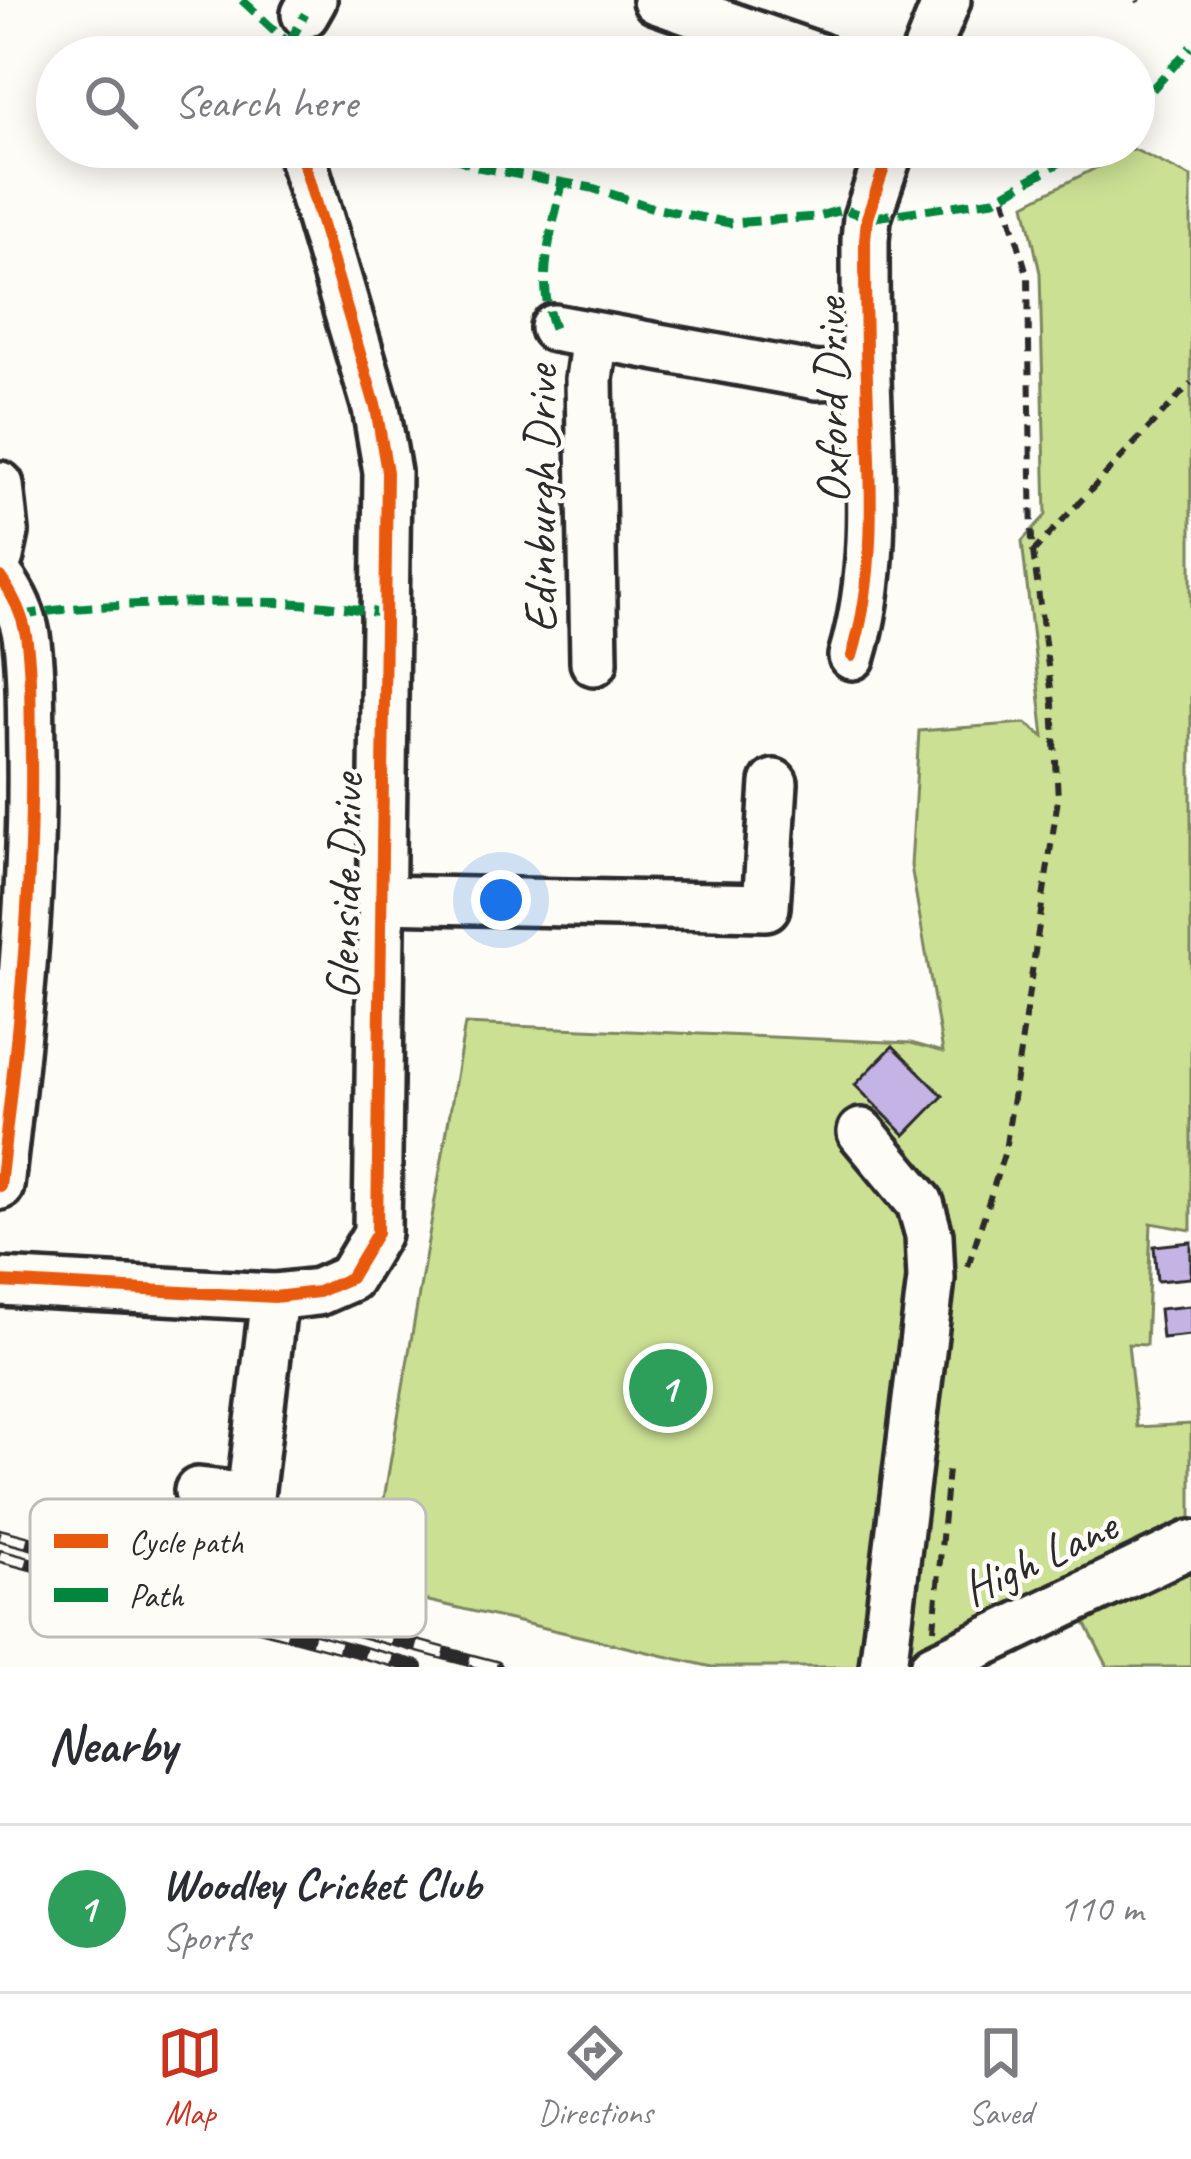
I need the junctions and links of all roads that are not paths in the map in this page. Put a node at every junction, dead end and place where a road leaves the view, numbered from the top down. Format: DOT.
graph roads {
  1 [pos="656,0"];
  2 [pos="947,0"];
  3 [pos="759,36"];
  4 [pos="932,36"];
  5 [pos="305,168"];
  6 [pos="884,168"];
  7 [pos="866,374"];
  8 [pos="0,485"];
  9 [pos="0,556"];
  10 [pos="0,577"];
  11 [pos="852,656"];
  12 [pos="594,662"];
  13 [pos="774,783"];
  14 [pos="380,899"];
  15 [pos="861,1132"];
  16 [pos="0,1186"];
  17 [pos="0,1282"];
  18 [pos="274,1297"];
  19 [pos="198,1491"];
  20 [pos="215,1499"];
  21 [pos="250,1499"];
  22 [pos="1191,1544"];
  23 [pos="930,1657"];
  24 [pos="883,1667"];
  1 -- 3 [label="street"];
  2 -- 4 [label="street"];
  5 -- 14 [label="street, Glenside Drive"];
  6 -- 7 [label="street, Oxford Drive"];
  7 -- 11 [label="street, Oxford Drive"];
  7 -- 12 [label="street, Edinburgh Drive"];
  8 -- 9 [label="street"];
  10 -- 16 [label="street"];
  13 -- 14 [label="street"];
  14 -- 18 [label="street, Glenside Drive"];
  15 -- 24 [label="street"];
  17 -- 18 [label="street, Glenside Drive"];
  18 -- 21 [label="street"];
  19 -- 20 [label="street"];
  22 -- 23 [label="street, High Lane"];
}
